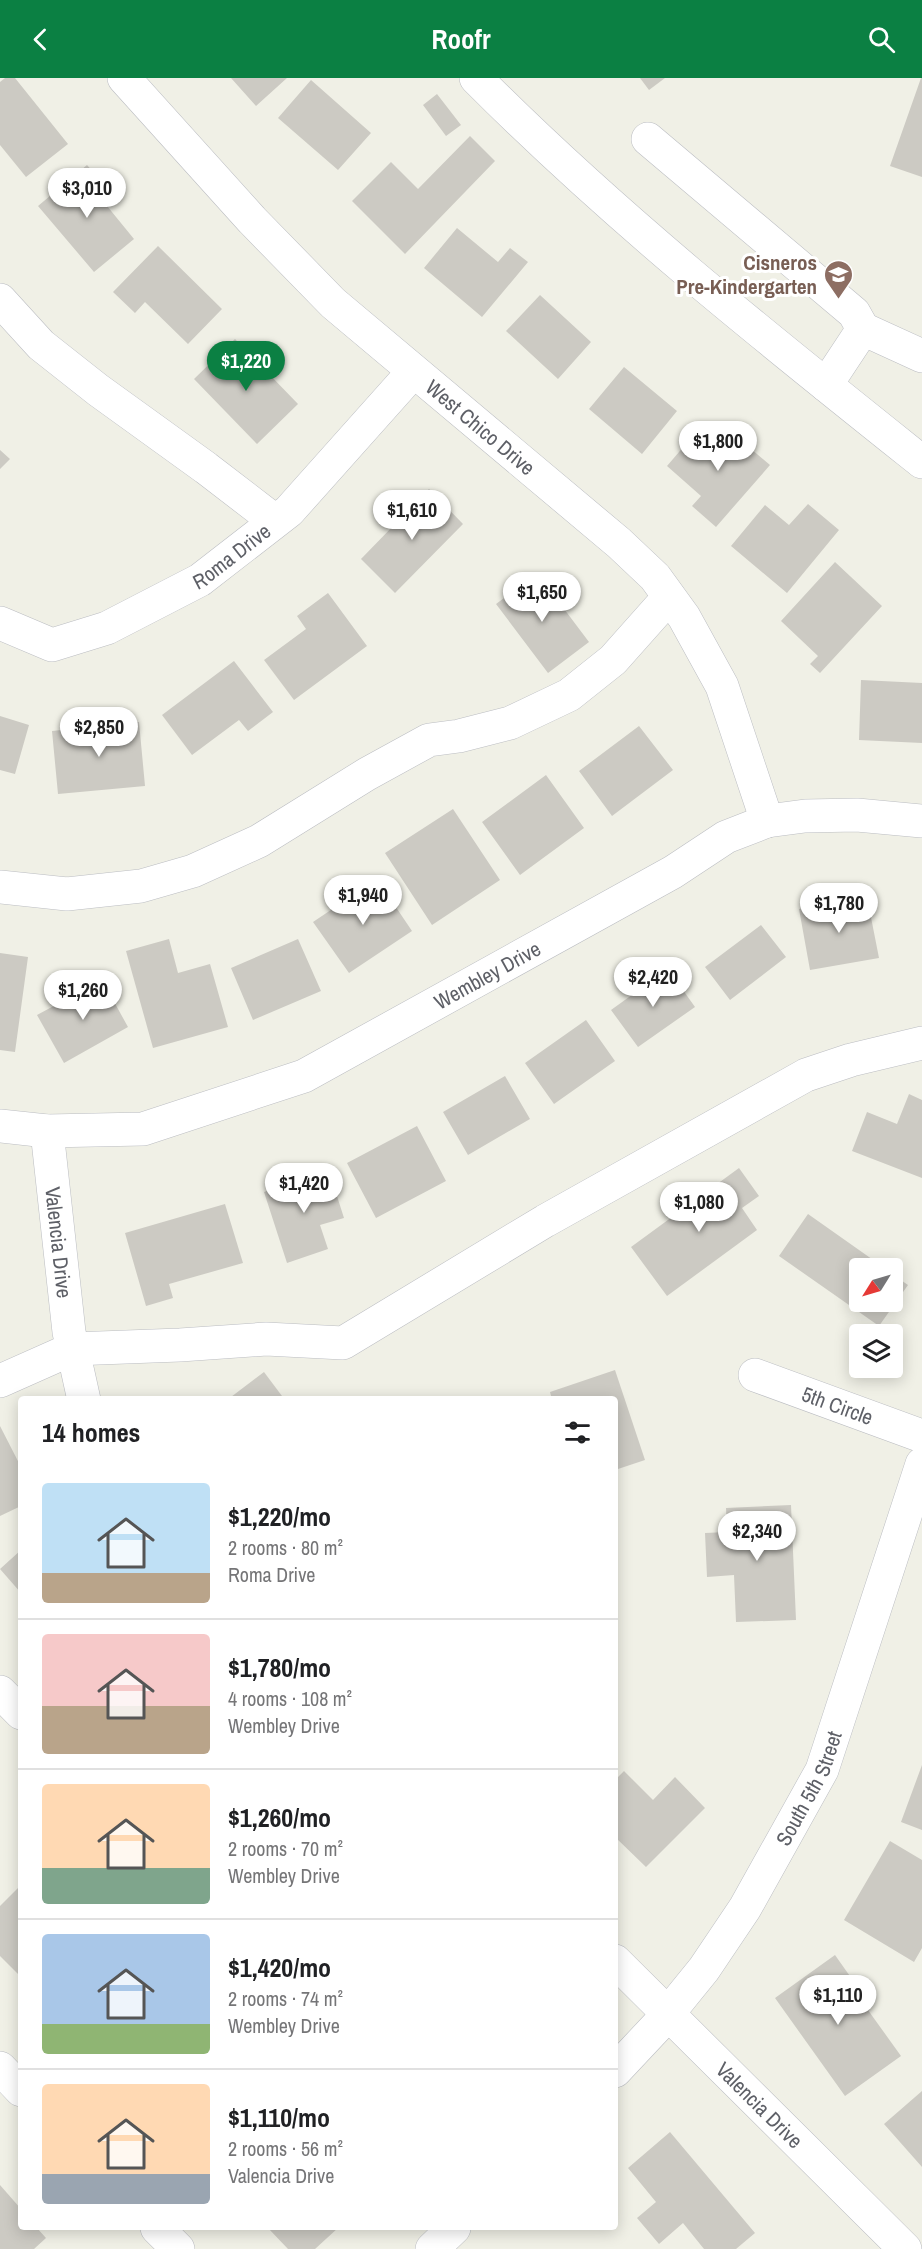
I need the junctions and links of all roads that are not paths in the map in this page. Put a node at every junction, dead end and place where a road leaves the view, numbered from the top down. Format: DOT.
graph roads {
  1 [pos="123,78"];
  2 [pos="476,78"];
  3 [pos="648,139"];
  4 [pos="0,300"];
  5 [pos="863,329"];
  6 [pos="922,356"];
  7 [pos="413,372"];
  8 [pos="826,385"];
  9 [pos="922,462"];
  10 [pos="275,522"];
  11 [pos="669,597"];
  12 [pos="0,622"];
  13 [pos="767,821"];
  14 [pos="922,821"];
  15 [pos="0,887"];
  16 [pos="922,1043"];
  17 [pos="0,1126"];
  18 [pos="47,1131"];
  19 [pos="72,1349"];
  20 [pos="755,1375"];
  21 [pos="0,1381"];
  22 [pos="83,1396"];
  23 [pos="922,1436"];
  24 [pos="922,1464"];
  25 [pos="0,1692"];
  26 [pos="18,1710"];
  27 [pos="618,1964"];
  28 [pos="668,2014"];
  29 [pos="0,2068"];
  30 [pos="618,2068"];
  31 [pos="18,2087"];
  32 [pos="159,2230"];
  33 [pos="452,2230"];
  34 [pos="178,2249"];
  35 [pos="432,2249"];
  36 [pos="905,2249"];
  1 -- 7 [label="street, West Chico Drive"];
  2 -- 8 [label="street"];
  3 -- 5 [label="street"];
  4 -- 10 [label="street"];
  5 -- 6 [label="street"];
  5 -- 8 [label="street"];
  7 -- 10 [label="street, Roma Drive"];
  7 -- 11 [label="street, West Chico Drive"];
  8 -- 9 [label="street"];
  10 -- 12 [label="street, Roma Drive"];
  11 -- 13 [label="street, West Chico Drive"];
  11 -- 15 [label="street"];
  13 -- 14 [label="street, Wembley Drive"];
  13 -- 18 [label="street, Wembley Drive"];
  16 -- 19 [label="street"];
  17 -- 18 [label="street"];
  18 -- 19 [label="street, Valencia Drive"];
  19 -- 21 [label="street"];
  19 -- 22 [label="street, Valencia Drive"];
  20 -- 23 [label="street, 5th Circle"];
  24 -- 28 [label="street, South 5th Street"];
  25 -- 26 [label="street"];
  27 -- 28 [label="street, Valencia Drive"];
  28 -- 30 [label="street, South 5th Street"];
  28 -- 36 [label="street, Valencia Drive"];
  29 -- 31 [label="street"];
  32 -- 34 [label="street"];
  33 -- 35 [label="street"];
}
